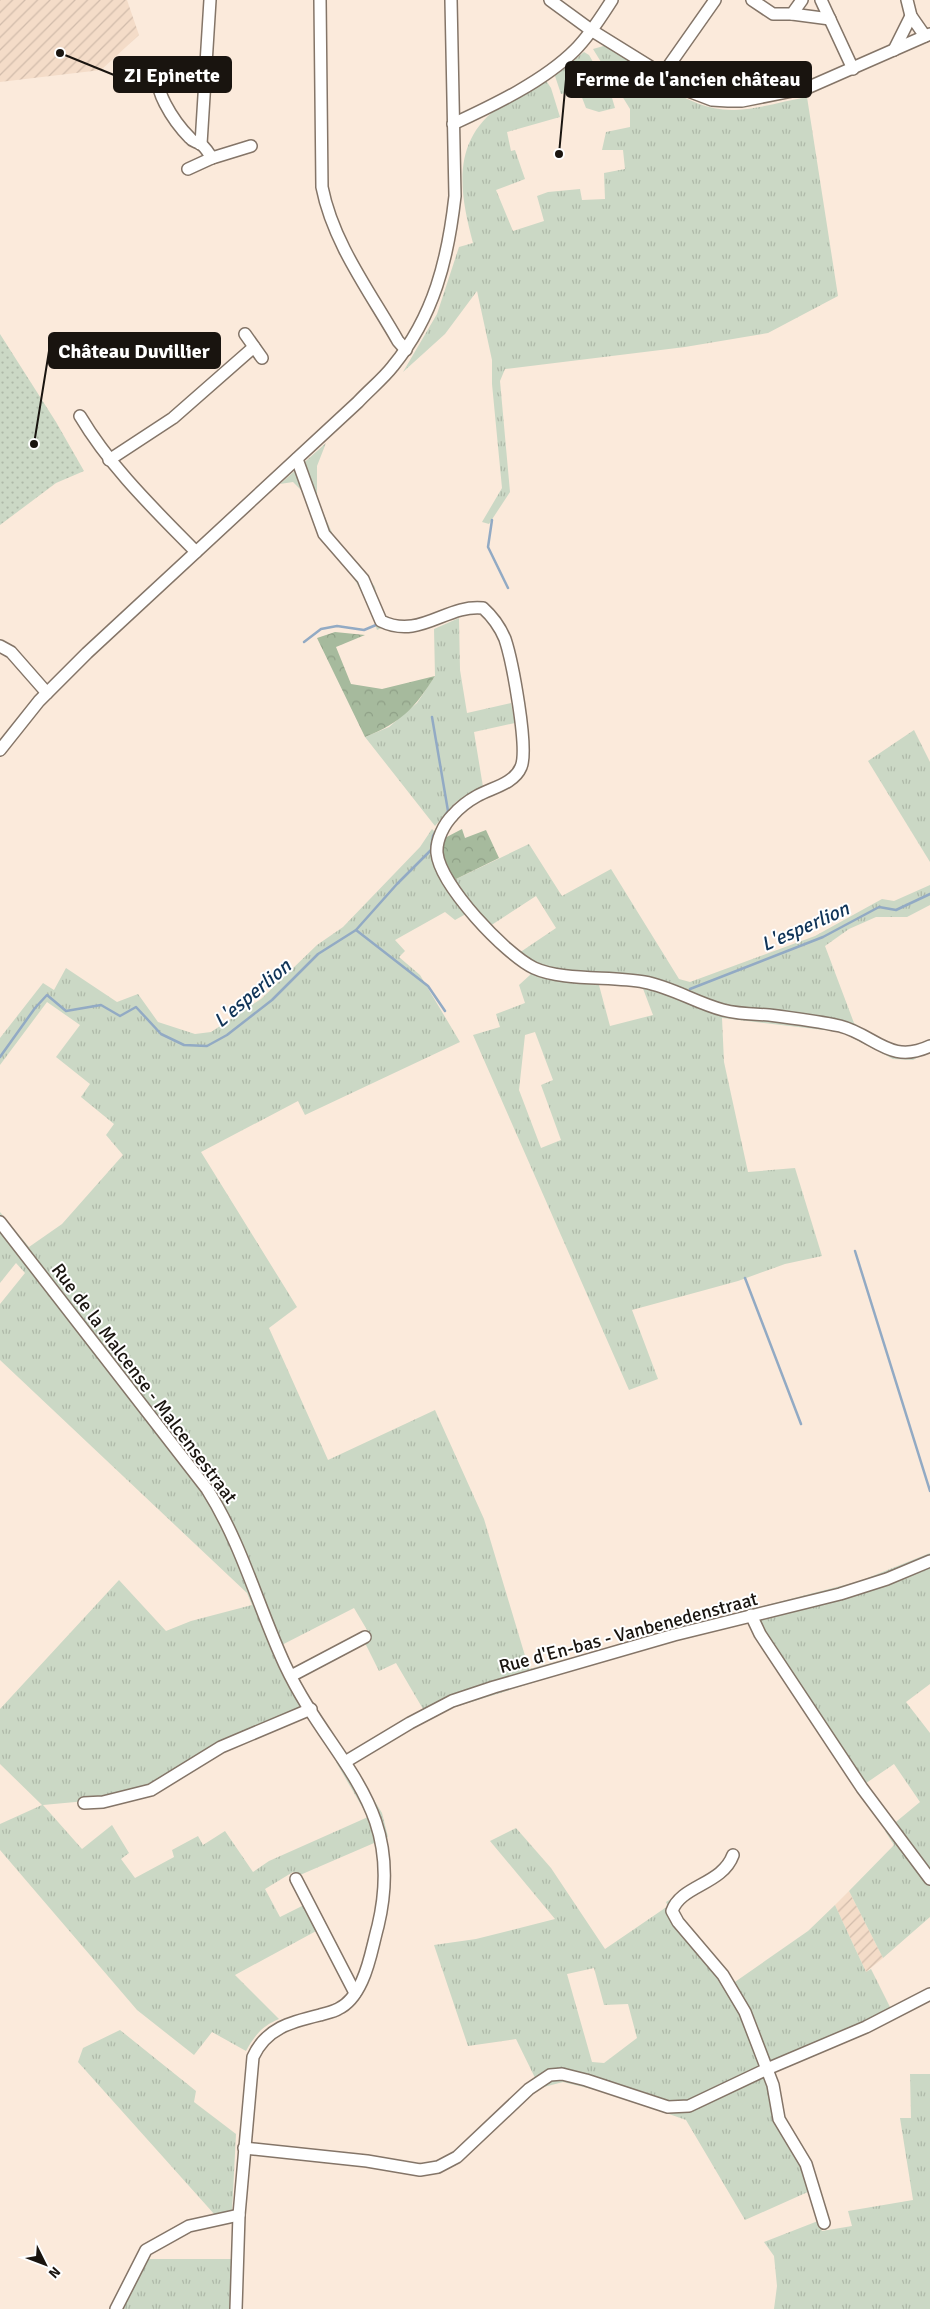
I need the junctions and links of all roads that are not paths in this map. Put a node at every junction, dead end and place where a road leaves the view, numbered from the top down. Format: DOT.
graph roads {
  1 [pos="210,0"];
  2 [pos="320,0"];
  3 [pos="451,0"];
  4 [pos="550,0"];
  5 [pos="612,0"];
  6 [pos="714,0"];
  7 [pos="752,0"];
  8 [pos="802,0"];
  9 [pos="821,0"];
  10 [pos="907,0"];
  11 [pos="792,14"];
  12 [pos="911,16"];
  13 [pos="830,19"];
  14 [pos="591,30"];
  15 [pos="928,35"];
  16 [pos="894,50"];
  17 [pos="853,69"];
  18 [pos="206,70"];
  19 [pos="663,74"];
  20 [pos="453,124"];
  21 [pos="202,144"];
  22 [pos="251,146"];
  23 [pos="212,158"];
  24 [pos="188,169"];
  25 [pos="245,334"];
  26 [pos="254,347"];
  27 [pos="406,350"];
  28 [pos="262,358"];
  29 [pos="80,416"];
  30 [pos="297,459"];
  31 [pos="109,460"];
  32 [pos="196,552"];
  33 [pos="0,646"];
  34 [pos="47,693"];
  35 [pos="0,750"];
  36 [pos="930,1046"];
  37 [pos="0,1222"];
  38 [pos="930,1560"];
  39 [pos="751,1615"];
  40 [pos="365,1637"];
  41 [pos="291,1676"];
  42 [pos="311,1709"];
  43 [pos="345,1762"];
  44 [pos="84,1803"];
  45 [pos="733,1855"];
  46 [pos="296,1879"];
  47 [pos="930,1879"];
  48 [pos="355,1993"];
  49 [pos="930,1994"];
  50 [pos="767,2069"];
  51 [pos="244,2148"];
  52 [pos="239,2215"];
  53 [pos="824,2223"];
  54 [pos="116,2309"];
  55 [pos="236,2309"];
  1 -- 18 [label="street"];
  2 -- 27 [label="street"];
  3 -- 20 [label="street"];
  4 -- 14 [label="street"];
  5 -- 14 [label="street"];
  6 -- 19 [label="street"];
  7 -- 11 [label="street"];
  8 -- 11 [label="street"];
  9 -- 13 [label="street"];
  10 -- 12 [label="street"];
  11 -- 13 [label="street"];
  12 -- 15 [label="street"];
  12 -- 16 [label="street"];
  13 -- 17 [label="street"];
  14 -- 19 [label="street"];
  14 -- 20 [label="street"];
  15 -- 16 [label="street"];
  16 -- 17 [label="street"];
  17 -- 19 [label="street"];
  18 -- 21 [label="street"];
  18 -- 21 [label="street"];
  20 -- 27 [label="street"];
  21 -- 23 [label="street"];
  22 -- 23 [label="street"];
  23 -- 24 [label="street"];
  25 -- 26 [label="street"];
  26 -- 28 [label="street"];
  26 -- 31 [label="street"];
  27 -- 30 [label="street"];
  29 -- 31 [label="street"];
  30 -- 32 [label="street"];
  30 -- 36 [label="street"];
  31 -- 32 [label="street"];
  32 -- 34 [label="street"];
  33 -- 34 [label="street"];
  34 -- 35 [label="street"];
  37 -- 41 [label="street, Rue de la Malcense - Malcensestraat"];
  38 -- 39 [label="street, Rue d'En-bas - Vanbenedenstraat"];
  39 -- 43 [label="street, Rue d'En-bas - Vanbenedenstraat"];
  39 -- 47 [label="street"];
  40 -- 41 [label="street"];
  41 -- 42 [label="street, Rue de la Malcense - Malcensestraat"];
  42 -- 43 [label="street, Rue de la Malcense - Malcensestraat"];
  42 -- 44 [label="street"];
  43 -- 48 [label="street, Rue de la Malcense - Malcensestraat"];
  45 -- 50 [label="street"];
  46 -- 48 [label="street"];
  48 -- 51 [label="street, Rue de la Malcense - Malcensestraat"];
  49 -- 50 [label="street"];
  50 -- 51 [label="street"];
  50 -- 53 [label="street"];
  51 -- 52 [label="street, Rue de la Malcense - Malcensestraat"];
  52 -- 54 [label="street"];
  52 -- 55 [label="street, Rue de la Malcense - Malcensestraat"];
}
